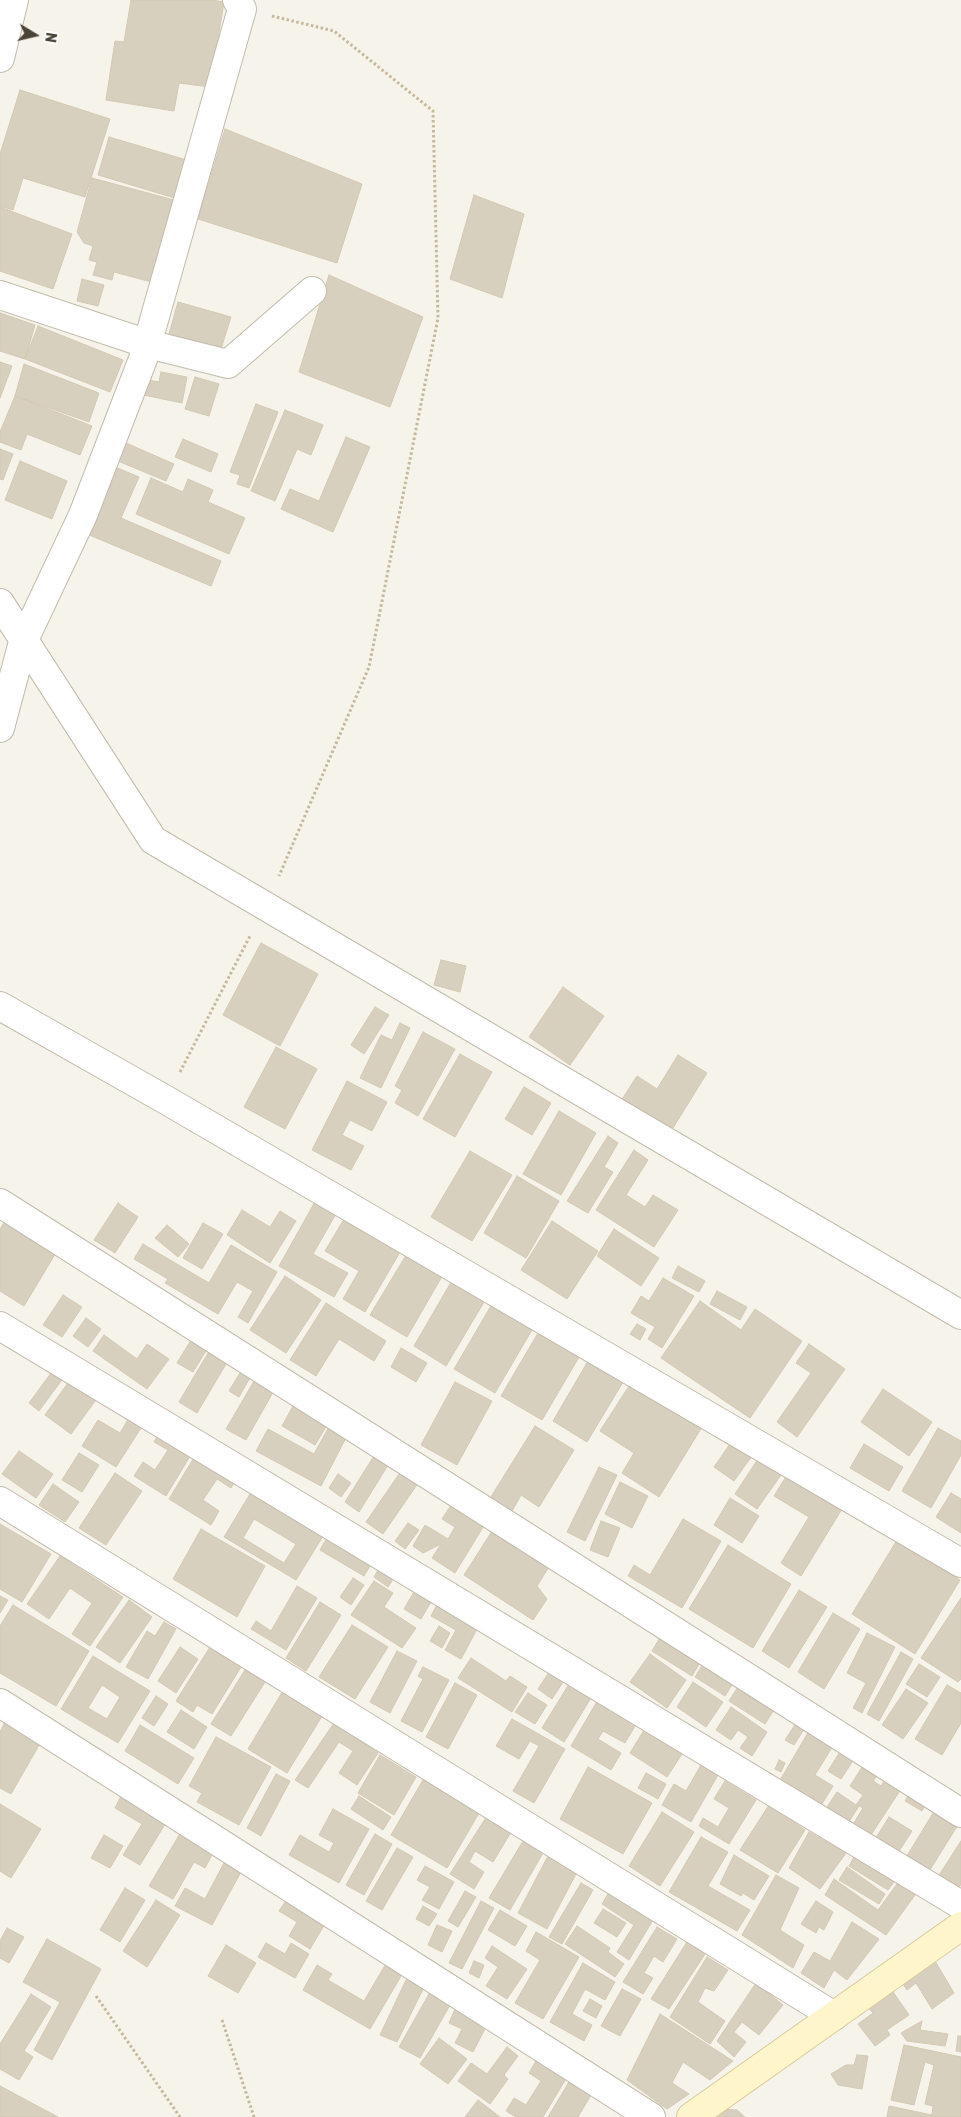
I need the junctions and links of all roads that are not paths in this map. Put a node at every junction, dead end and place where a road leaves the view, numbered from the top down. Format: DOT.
graph roads {
  1 [pos="14,0"];
  2 [pos="239,5"];
  3 [pos="0,58"];
  4 [pos="312,291"];
  5 [pos="0,295"];
  6 [pos="148,344"];
  7 [pos="0,603"];
  8 [pos="23,642"];
  9 [pos="0,728"];
  10 [pos="0,1006"];
  11 [pos="0,1203"];
  12 [pos="961,1315"];
  13 [pos="0,1326"];
  14 [pos="0,1501"];
  15 [pos="961,1563"];
  16 [pos="0,1703"];
  17 [pos="961,1813"];
  18 [pos="961,1905"];
  19 [pos="961,1926"];
  20 [pos="834,2016"];
  21 [pos="651,2117"];
  22 [pos="691,2117"];
  1 -- 3 [label="street"];
  2 -- 6 [label="street"];
  4 -- 6 [label="street"];
  5 -- 6 [label="street"];
  6 -- 8 [label="street"];
  7 -- 8 [label="street"];
  8 -- 9 [label="street"];
  8 -- 12 [label="street"];
  10 -- 15 [label="street"];
  11 -- 17 [label="street"];
  13 -- 18 [label="street"];
  14 -- 20 [label="street"];
  16 -- 21 [label="street"];
  19 -- 20 [label="street"];
  20 -- 22 [label="street"];
}
